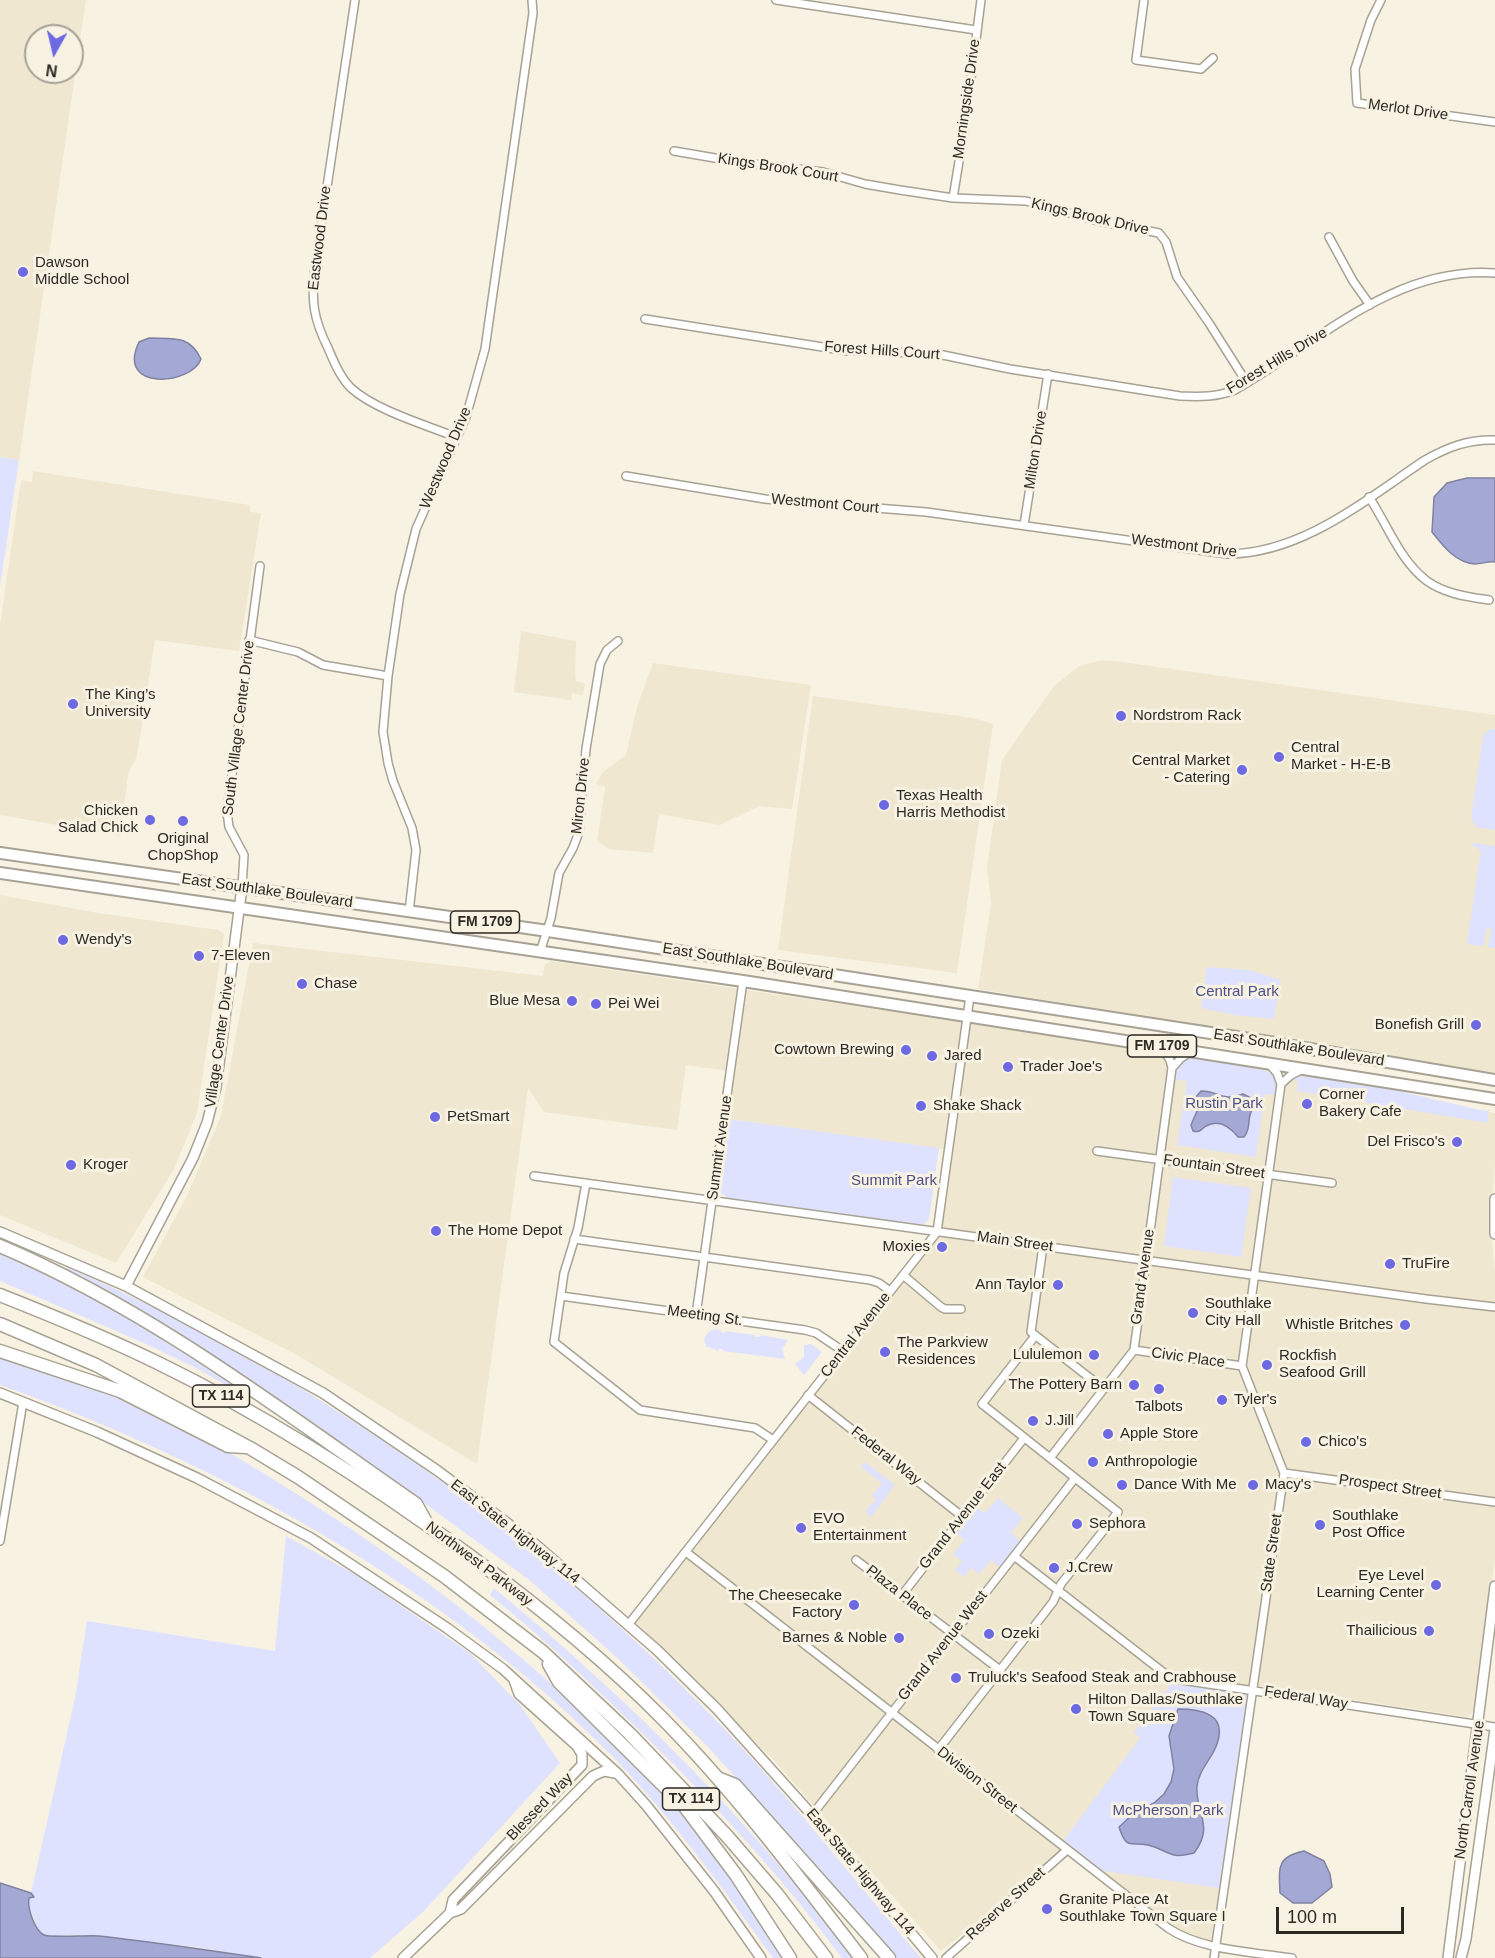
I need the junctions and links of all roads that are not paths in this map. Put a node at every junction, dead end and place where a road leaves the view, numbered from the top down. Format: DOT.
graph roads {
  1 [pos="355,0"];
  2 [pos="532,0"];
  3 [pos="776,0"];
  4 [pos="981,0"];
  5 [pos="1144,0"];
  6 [pos="1381,0"];
  7 [pos="976,30"];
  8 [pos="1213,58"];
  9 [pos="1495,122"];
  10 [pos="674,151"];
  11 [pos="953,198"];
  12 [pos="1329,237"];
  13 [pos="1495,273"];
  14 [pos="1370,305"];
  15 [pos="645,320"];
  16 [pos="1048,374"];
  17 [pos="1247,383"];
  18 [pos="456,437"];
  19 [pos="1495,440"];
  20 [pos="626,476"];
  21 [pos="1369,497"];
  22 [pos="1024,525"];
  23 [pos="260,566"];
  24 [pos="1489,600"];
  25 [pos="249,640"];
  26 [pos="618,641"];
  27 [pos="388,676"];
  28 [pos="0,853"];
  29 [pos="0,873"];
  30 [pos="242,887"];
  31 [pos="239,908"];
  32 [pos="409,912"];
  33 [pos="548,931"];
  34 [pos="540,952"];
  35 [pos="743,981"];
  36 [pos="970,996"];
  37 [pos="967,1016"];
  38 [pos="1161,1046"];
  39 [pos="1192,1051"];
  40 [pos="1268,1063"];
  41 [pos="1172,1068"];
  42 [pos="1304,1069"];
  43 [pos="1495,1080"];
  44 [pos="1281,1084"];
  45 [pos="1495,1099"];
  46 [pos="1097,1151"];
  47 [pos="1159,1159"];
  48 [pos="1268,1174"];
  49 [pos="534,1176"];
  50 [pos="586,1183"];
  51 [pos="1332,1183"];
  52 [pos="1495,1198"];
  53 [pos="712,1201"];
  54 [pos="0,1232"];
  55 [pos="937,1232"];
  56 [pos="1495,1234"];
  57 [pos="574,1239"];
  58 [pos="0,1246"];
  59 [pos="1043,1246"];
  60 [pos="704,1257"];
  61 [pos="1146,1261"];
  62 [pos="903,1275"];
  63 [pos="1254,1276"];
  64 [pos="126,1286"];
  65 [pos="890,1291"];
  66 [pos="0,1295"];
  67 [pos="561,1296"];
  68 [pos="1495,1307"];
  69 [pos="961,1309"];
  70 [pos="696,1315"];
  71 [pos="0,1324"];
  72 [pos="1035,1336"];
  73 [pos="1134,1350"];
  74 [pos="0,1351"];
  75 [pos="843,1351"];
  76 [pos="1242,1366"];
  77 [pos="1104,1389"];
  78 [pos="0,1393"];
  79 [pos="808,1395"];
  80 [pos="23,1402"];
  81 [pos="1024,1438"];
  82 [pos="773,1440"];
  83 [pos="250,1448"];
  84 [pos="1050,1458"];
  85 [pos="1284,1473"];
  86 [pos="1075,1478"];
  87 [pos="1495,1502"];
  88 [pos="963,1517"];
  89 [pos="428,1525"];
  90 [pos="0,1540"];
  91 [pos="686,1552"];
  92 [pos="1014,1556"];
  93 [pos="856,1560"];
  94 [pos="1495,1586"];
  95 [pos="1058,1590"];
  96 [pos="902,1595"];
  97 [pos="628,1625"];
  98 [pos="952,1634"];
  99 [pos="543,1652"];
  100 [pos="1000,1670"];
  101 [pos="512,1676"];
  102 [pos="1253,1690"];
  103 [pos="891,1713"];
  104 [pos="1479,1724"];
  105 [pos="1495,1728"];
  106 [pos="938,1750"];
  107 [pos="618,1774"];
  108 [pos="717,1778"];
  109 [pos="812,1815"];
  110 [pos="1067,1850"];
  111 [pos="450,1913"];
  112 [pos="1216,1946"];
  113 [pos="403,1958"];
  114 [pos="761,1958"];
  115 [pos="790,1958"];
  116 [pos="826,1958"];
  117 [pos="861,1958"];
  118 [pos="889,1958"];
  119 [pos="932,1958"];
  120 [pos="946,1958"];
  121 [pos="1214,1958"];
  122 [pos="1292,1958"];
  123 [pos="1448,1958"];
  124 [pos="1461,1958"];
  1 -- 18 [label="street, Eastwood Drive"];
  2 -- 18 [label="street, Westwood Drive"];
  3 -- 7 [label="street"];
  4 -- 7 [label="street, Morningside Drive"];
  5 -- 8 [label="street"];
  6 -- 9 [label="street, Merlot Drive"];
  7 -- 11 [label="street, Morningside Drive"];
  10 -- 11 [label="street, Kings Brook Court"];
  11 -- 17 [label="street, Kings Brook Drive"];
  12 -- 14 [label="street"];
  13 -- 14 [label="street, Forest Hills Drive"];
  14 -- 17 [label="street, Forest Hills Drive"];
  15 -- 16 [label="street, Forest Hills Court"];
  16 -- 17 [label="street, Forest Hills Drive"];
  16 -- 22 [label="street, Milton Drive"];
  18 -- 27 [label="street, Westwood Drive"];
  19 -- 21 [label="street, Westmont Drive"];
  20 -- 22 [label="street, Westmont Court"];
  21 -- 22 [label="street, Westmont Drive"];
  21 -- 24 [label="street"];
  23 -- 25 [label="street, South Village Center Drive"];
  25 -- 27 [label="street"];
  25 -- 30 [label="street, South Village Center Drive"];
  26 -- 33 [label="street, Miron Drive"];
  27 -- 32 [label="street, Westwood Drive"];
  28 -- 30 [label="main road, East Southlake Boulevard / FM 1709"];
  29 -- 31 [label="main road, East Southlake Boulevard / FM 1709"];
  30 -- 31 [label="main road, Village Center Drive"];
  30 -- 32 [label="main road, East Southlake Boulevard / FM 1709"];
  31 -- 34 [label="main road, East Southlake Boulevard / FM 1709"];
  31 -- 64 [label="main road, Village Center Drive"];
  32 -- 33 [label="main road, East Southlake Boulevard / FM 1709"];
  33 -- 34 [label="street, Miron Drive"];
  33 -- 36 [label="main road, East Southlake Boulevard / FM 1709"];
  34 -- 35 [label="main road, East Southlake Boulevard / FM 1709"];
  35 -- 37 [label="main road, East Southlake Boulevard / FM 1709"];
  35 -- 53 [label="street, Summit Avenue"];
  36 -- 37 [label="street"];
  36 -- 43 [label="main road, East Southlake Boulevard / FM 1709"];
  37 -- 38 [label="main road, East Southlake Boulevard / FM 1709"];
  37 -- 55 [label="street"];
  38 -- 39 [label="main road, East Southlake Boulevard / FM 1709"];
  38 -- 41 [label="street"];
  39 -- 40 [label="main road, East Southlake Boulevard / FM 1709"];
  39 -- 41 [label="street"];
  40 -- 42 [label="main road, East Southlake Boulevard / FM 1709"];
  40 -- 44 [label="street"];
  41 -- 47 [label="street, Grand Avenue"];
  42 -- 44 [label="street"];
  42 -- 45 [label="main road, East Southlake Boulevard / FM 1709"];
  44 -- 48 [label="street, State Street"];
  46 -- 47 [label="street, Fountain Street"];
  47 -- 48 [label="street, Fountain Street"];
  47 -- 61 [label="street, Grand Avenue"];
  48 -- 51 [label="street, Fountain Street"];
  48 -- 63 [label="street, State Street"];
  49 -- 50 [label="street, Main Street"];
  50 -- 53 [label="street, Main Street"];
  50 -- 57 [label="street"];
  52 -- 56 [label="main road"];
  53 -- 55 [label="street, Main Street"];
  53 -- 60 [label="street, Summit Avenue"];
  54 -- 64 [label="main road, East State Highway 114"];
  55 -- 59 [label="street, Main Street"];
  55 -- 62 [label="street, Central Avenue"];
  57 -- 60 [label="street"];
  57 -- 67 [label="street"];
  58 -- 89 [label="highway"];
  59 -- 61 [label="street, Main Street"];
  59 -- 72 [label="street"];
  60 -- 65 [label="street"];
  60 -- 70 [label="street, Summit Avenue"];
  61 -- 63 [label="street, Main Street"];
  61 -- 73 [label="street, Grand Avenue"];
  62 -- 65 [label="street, Central Avenue"];
  62 -- 69 [label="street"];
  63 -- 68 [label="street, Main Street"];
  63 -- 76 [label="street, State Street"];
  64 -- 97 [label="main road, East State Highway 114"];
  65 -- 75 [label="street, Central Avenue"];
  66 -- 89 [label="highway, Northwest Parkway / TX 114"];
  67 -- 70 [label="street, Meeting St."];
  67 -- 82 [label="street"];
  70 -- 75 [label="street, Meeting St."];
  71 -- 83 [label="highway, Northwest Parkway / TX 114"];
  72 -- 77 [label="street"];
  72 -- 81 [label="street"];
  73 -- 76 [label="street, Civic Place"];
  73 -- 77 [label="street, Grand Avenue"];
  74 -- 83 [label="highway"];
  75 -- 79 [label="street, Central Avenue"];
  76 -- 85 [label="street, State Street"];
  77 -- 84 [label="street, Grand Avenue"];
  78 -- 80 [label="main road"];
  79 -- 82 [label="street, Central Avenue"];
  79 -- 88 [label="street, Federal Way"];
  80 -- 90 [label="street"];
  80 -- 101 [label="main road"];
  81 -- 84 [label="street"];
  81 -- 88 [label="street, Grand Avenue East"];
  82 -- 91 [label="street, Central Avenue"];
  83 -- 99 [label="highway, Northwest Parkway / TX 114"];
  84 -- 86 [label="street"];
  85 -- 87 [label="street, Prospect Street"];
  85 -- 102 [label="street, State Street"];
  86 -- 92 [label="street, Grand Avenue West"];
  86 -- 95 [label="street"];
  88 -- 96 [label="street, Grand Avenue East"];
  89 -- 108 [label="highway, Northwest Parkway / TX 114"];
  91 -- 97 [label="street, Central Avenue"];
  91 -- 103 [label="street, Division Street"];
  92 -- 95 [label="street, Federal Way"];
  92 -- 98 [label="street, Grand Avenue West"];
  93 -- 96 [label="street, Plaza Place"];
  94 -- 104 [label="main road, North Carroll Avenue"];
  95 -- 100 [label="street"];
  95 -- 102 [label="street, Federal Way"];
  96 -- 98 [label="street, Plaza Place"];
  97 -- 109 [label="main road, East State Highway 114"];
  98 -- 100 [label="street, Plaza Place"];
  98 -- 103 [label="street, Grand Avenue West"];
  99 -- 115 [label="highway"];
  99 -- 116 [label="highway, Northwest Parkway / TX 114"];
  100 -- 106 [label="street"];
  101 -- 107 [label="main road"];
  101 -- 111 [label="main road, Blessed Way"];
  102 -- 104 [label="street, Federal Way"];
  102 -- 112 [label="street, State Street"];
  103 -- 106 [label="street, Division Street"];
  103 -- 109 [label="street, Grand Avenue West"];
  104 -- 105 [label="street, Federal Way"];
  104 -- 123 [label="main road, North Carroll Avenue"];
  105 -- 124 [label="main road, North Carroll Avenue"];
  106 -- 110 [label="street, Division Street"];
  107 -- 111 [label="main road, Blessed Way"];
  107 -- 114 [label="main road"];
  108 -- 117 [label="highway, Northwest Parkway / TX 114"];
  108 -- 118 [label="highway"];
  109 -- 119 [label="main road, East State Highway 114"];
  110 -- 112 [label="street, Division Street"];
  110 -- 120 [label="street, Reserve Street"];
  111 -- 113 [label="main road, Blessed Way"];
  112 -- 121 [label="street, State Street"];
  112 -- 122 [label="street, Division Street"];
}
